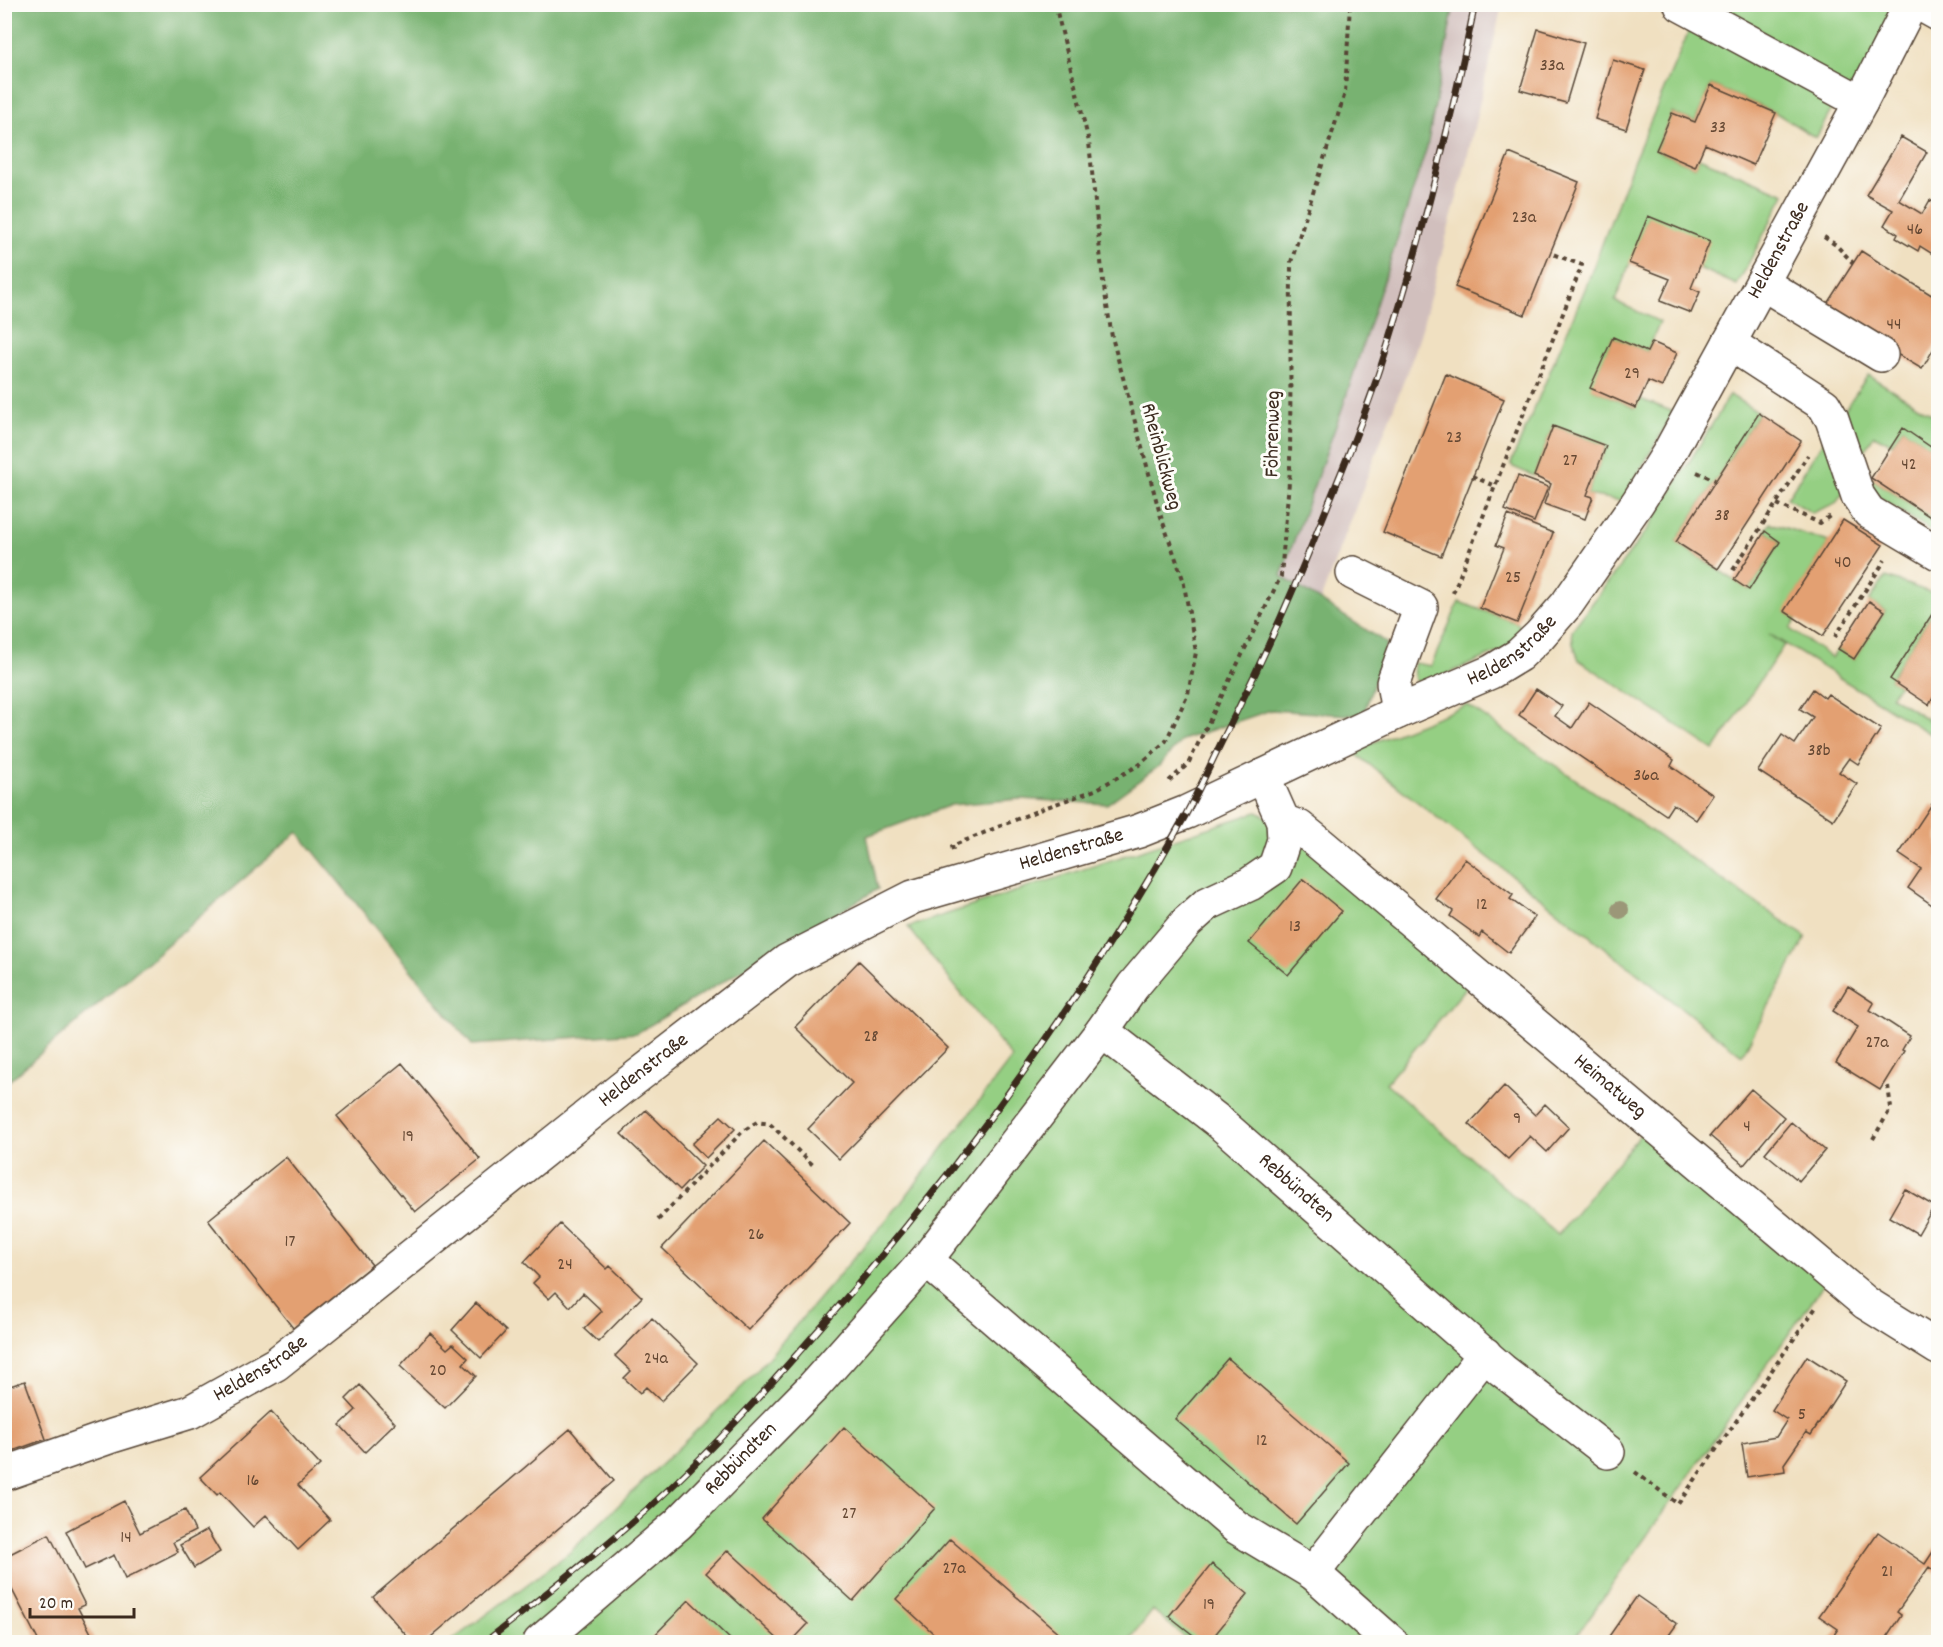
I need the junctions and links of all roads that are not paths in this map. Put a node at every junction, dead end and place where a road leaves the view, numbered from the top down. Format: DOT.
graph roads {
  1 [pos="1911,4"];
  2 [pos="1920,4"];
  3 [pos="1681,5"];
  4 [pos="1938,14"];
  5 [pos="1861,102"];
  6 [pos="1762,282"];
  7 [pos="1729,343"];
  8 [pos="1881,355"];
  9 [pos="1938,553"];
  10 [pos="1353,573"];
  11 [pos="1398,712"];
  12 [pos="1263,776"];
  13 [pos="1283,821"];
  14 [pos="1102,1031"];
  15 [pos="926,1260"];
  16 [pos="1938,1348"];
  17 [pos="1485,1354"];
  18 [pos="1608,1452"];
  19 [pos="4,1474"];
  20 [pos="1313,1573"];
  21 [pos="540,1642"];
  22 [pos="1391,1642"];
  1 -- 5 [label="street, Heldenstraße"];
  2 -- 4 [label="street"];
  3 -- 5 [label="street"];
  5 -- 6 [label="street, Heldenstraße"];
  6 -- 7 [label="street, Heldenstraße"];
  6 -- 8 [label="street"];
  7 -- 9 [label="street"];
  7 -- 11 [label="street, Heldenstraße"];
  10 -- 11 [label="street"];
  11 -- 12 [label="street, Heldenstraße"];
  12 -- 13 [label="street, Rebbündten"];
  12 -- 19 [label="street, Heldenstraße"];
  13 -- 14 [label="street, Rebbündten"];
  13 -- 16 [label="street, Heimatweg"];
  14 -- 15 [label="street, Rebbündten"];
  14 -- 17 [label="street, Rebbündten"];
  15 -- 20 [label="street"];
  15 -- 21 [label="street, Rebbündten"];
  17 -- 18 [label="street, Rebbündten"];
  17 -- 20 [label="street"];
  20 -- 22 [label="street"];
}
